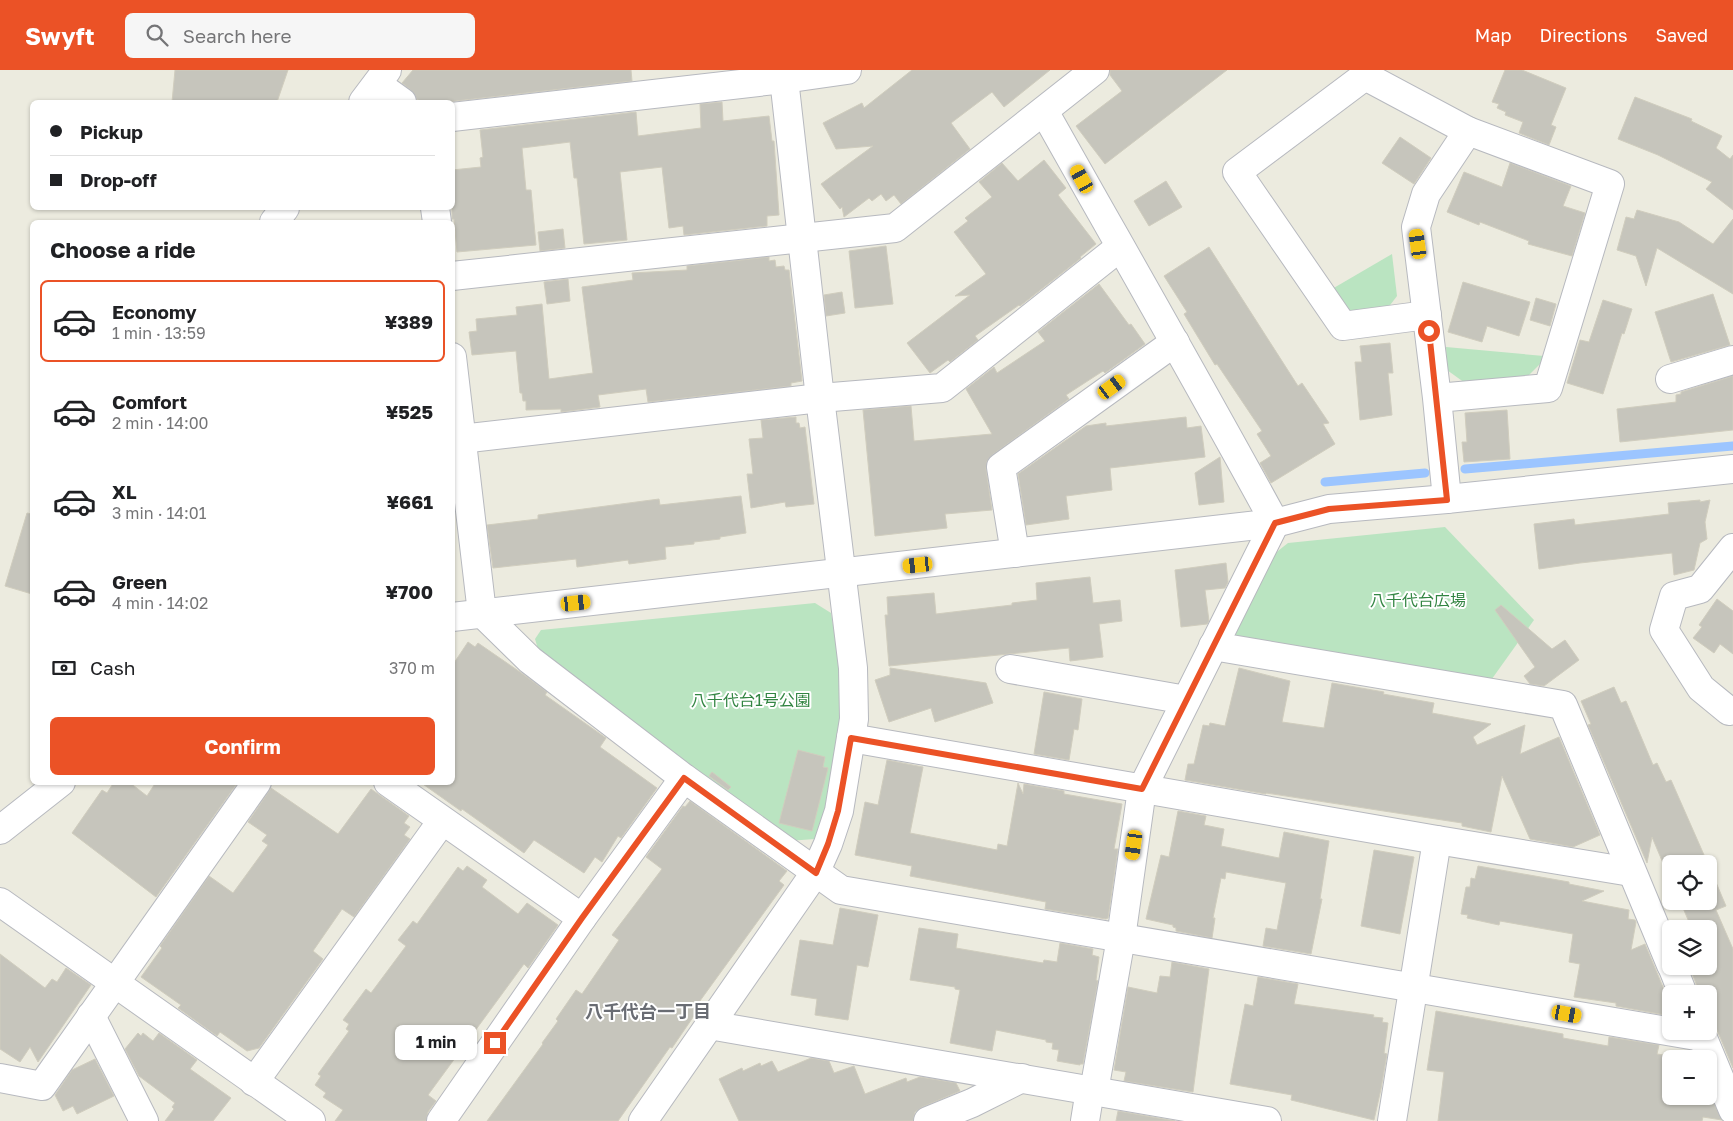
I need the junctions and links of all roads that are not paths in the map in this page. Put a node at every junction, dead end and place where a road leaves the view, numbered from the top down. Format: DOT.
graph roads {
  1 [pos="847,70"];
  2 [pos="1095,70"];
  3 [pos="783,75"];
  4 [pos="376,85"];
  5 [pos="399,100"];
  6 [pos="1044,110"];
  7 [pos="455,117"];
  8 [pos="1468,131"];
  9 [pos="283,210"];
  10 [pos="276,220"];
  11 [pos="801,239"];
  12 [pos="1120,247"];
  13 [pos="455,276"];
  14 [pos="1427,315"];
  15 [pos="1175,342"];
  16 [pos="1733,360"];
  17 [pos="1670,379"];
  18 [pos="820,398"];
  19 [pos="1437,398"];
  20 [pos="455,407"];
  21 [pos="457,440"];
  22 [pos="1733,468"];
  23 [pos="1447,500"];
  24 [pos="1275,523"];
  25 [pos="1733,548"];
  26 [pos="1015,554"];
  27 [pos="841,574"];
  28 [pos="482,614"];
  29 [pos="455,617"];
  30 [pos="1213,646"];
  31 [pos="1010,669"];
  32 [pos="1186,700"];
  33 [pos="1732,710"];
  34 [pos="851,738"];
  35 [pos="684,778"];
  36 [pos="54,785"];
  37 [pos="256,785"];
  38 [pos="392,785"];
  39 [pos="1142,789"];
  40 [pos="442,821"];
  41 [pos="0,830"];
  42 [pos="1437,840"];
  43 [pos="1631,872"];
  44 [pos="816,873"];
  45 [pos="0,902"];
  46 [pos="582,918"];
  47 [pos="1121,938"];
  48 [pos="1662,945"];
  49 [pos="115,983"];
  50 [pos="1412,988"];
  51 [pos="91,1016"];
  52 [pos="709,1025"];
  53 [pos="1662,1028"];
  54 [pos="1704,1040"];
  55 [pos="0,1078"];
  56 [pos="1022,1078"];
  57 [pos="254,1082"];
  58 [pos="1092,1091"];
  59 [pos="1733,1110"];
  60 [pos="144,1121"];
  61 [pos="311,1121"];
  62 [pos="440,1121"];
  63 [pos="643,1121"];
  64 [pos="928,1121"];
  65 [pos="1085,1121"];
  66 [pos="1267,1121"];
  67 [pos="1392,1121"];
  1 -- 3 [label="street"];
  2 -- 6 [label="street"];
  3 -- 7 [label="street"];
  3 -- 11 [label="street"];
  4 -- 5 [label="street"];
  6 -- 11 [label="street"];
  6 -- 12 [label="street"];
  8 -- 14 [label="street"];
  8 -- 14 [label="street"];
  8 -- 19 [label="street"];
  9 -- 10 [label="street"];
  11 -- 13 [label="street"];
  11 -- 18 [label="street"];
  12 -- 15 [label="street"];
  12 -- 18 [label="street"];
  14 -- 19 [label="street"];
  15 -- 24 [label="street"];
  15 -- 26 [label="street"];
  16 -- 17 [label="street"];
  18 -- 21 [label="street"];
  18 -- 27 [label="street"];
  19 -- 23 [label="street"];
  20 -- 21 [label="street"];
  21 -- 28 [label="street"];
  22 -- 23 [label="street"];
  23 -- 24 [label="street"];
  24 -- 26 [label="street"];
  24 -- 30 [label="street"];
  25 -- 33 [label="street"];
  26 -- 27 [label="street"];
  27 -- 28 [label="street"];
  27 -- 34 [label="street"];
  28 -- 29 [label="street"];
  28 -- 35 [label="street"];
  30 -- 32 [label="street"];
  30 -- 43 [label="street"];
  31 -- 32 [label="street"];
  32 -- 39 [label="street"];
  34 -- 39 [label="street"];
  34 -- 44 [label="street"];
  35 -- 44 [label="street"];
  35 -- 46 [label="street"];
  36 -- 41 [label="street"];
  37 -- 49 [label="street"];
  38 -- 40 [label="street"];
  39 -- 42 [label="street"];
  39 -- 47 [label="street"];
  40 -- 46 [label="street"];
  40 -- 57 [label="street"];
  42 -- 43 [label="street"];
  42 -- 50 [label="street"];
  43 -- 48 [label="street"];
  44 -- 47 [label="street"];
  44 -- 52 [label="street"];
  45 -- 49 [label="street"];
  46 -- 62 [label="street"];
  47 -- 50 [label="street"];
  47 -- 58 [label="street"];
  49 -- 51 [label="street"];
  49 -- 57 [label="street"];
  50 -- 53 [label="street"];
  50 -- 67 [label="street"];
  51 -- 55 [label="street"];
  51 -- 60 [label="street"];
  52 -- 56 [label="street"];
  52 -- 63 [label="street"];
  54 -- 59 [label="street"];
  56 -- 58 [label="street"];
  56 -- 64 [label="street"];
  57 -- 61 [label="street"];
  58 -- 65 [label="street"];
  58 -- 66 [label="street"];
}
